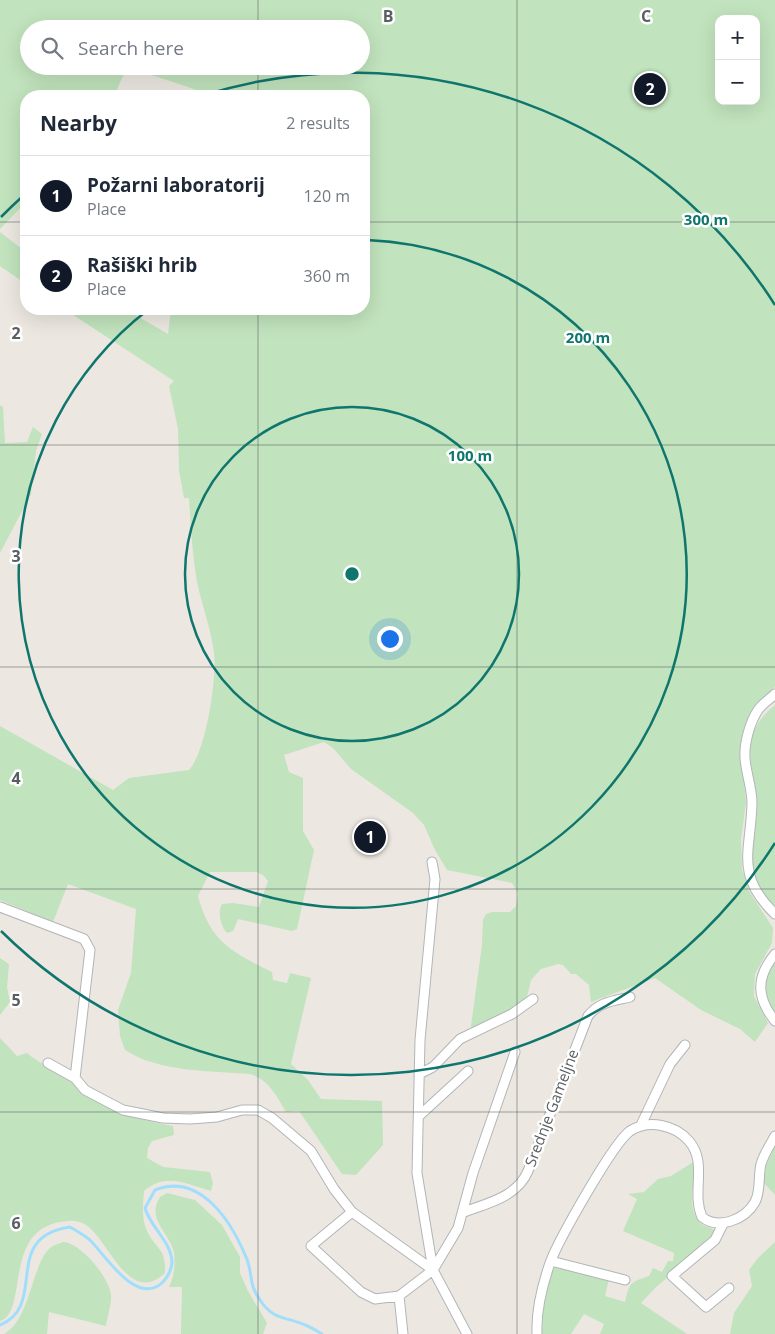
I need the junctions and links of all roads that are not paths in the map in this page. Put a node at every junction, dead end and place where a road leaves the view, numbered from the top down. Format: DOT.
graph roads {
  1 [pos="775,694"];
  2 [pos="432,862"];
  3 [pos="0,907"];
  4 [pos="775,914"];
  5 [pos="775,954"];
  6 [pos="630,996"];
  7 [pos="533,999"];
  8 [pos="775,1021"];
  9 [pos="685,1045"];
  10 [pos="515,1052"];
  11 [pos="48,1063"];
  12 [pos="468,1071"];
  13 [pos="419,1074"];
  14 [pos="75,1078"];
  15 [pos="419,1116"];
  16 [pos="641,1125"];
  17 [pos="775,1136"];
  18 [pos="352,1212"];
  19 [pos="464,1212"];
  20 [pos="723,1224"];
  21 [pos="551,1261"];
  22 [pos="433,1270"];
  23 [pos="625,1280"];
  24 [pos="729,1288"];
  25 [pos="399,1296"];
  26 [pos="465,1333"];
  27 [pos="402,1334"];
  28 [pos="537,1334"];
  1 -- 4 [label="street"];
  2 -- 13 [label="street"];
  3 -- 14 [label="street"];
  5 -- 8 [label="street"];
  6 -- 19 [label="street, Srednje Gameljne"];
  7 -- 13 [label="street"];
  9 -- 16 [label="street"];
  10 -- 19 [label="street"];
  11 -- 14 [label="street"];
  12 -- 15 [label="street"];
  13 -- 15 [label="street"];
  14 -- 18 [label="street"];
  15 -- 22 [label="street"];
  16 -- 20 [label="street"];
  16 -- 21 [label="street"];
  17 -- 20 [label="street"];
  18 -- 22 [label="street"];
  18 -- 25 [label="street"];
  19 -- 22 [label="street"];
  20 -- 24 [label="street"];
  21 -- 23 [label="street"];
  21 -- 28 [label="street"];
  22 -- 25 [label="street"];
  22 -- 26 [label="street"];
  25 -- 27 [label="street"];
}
